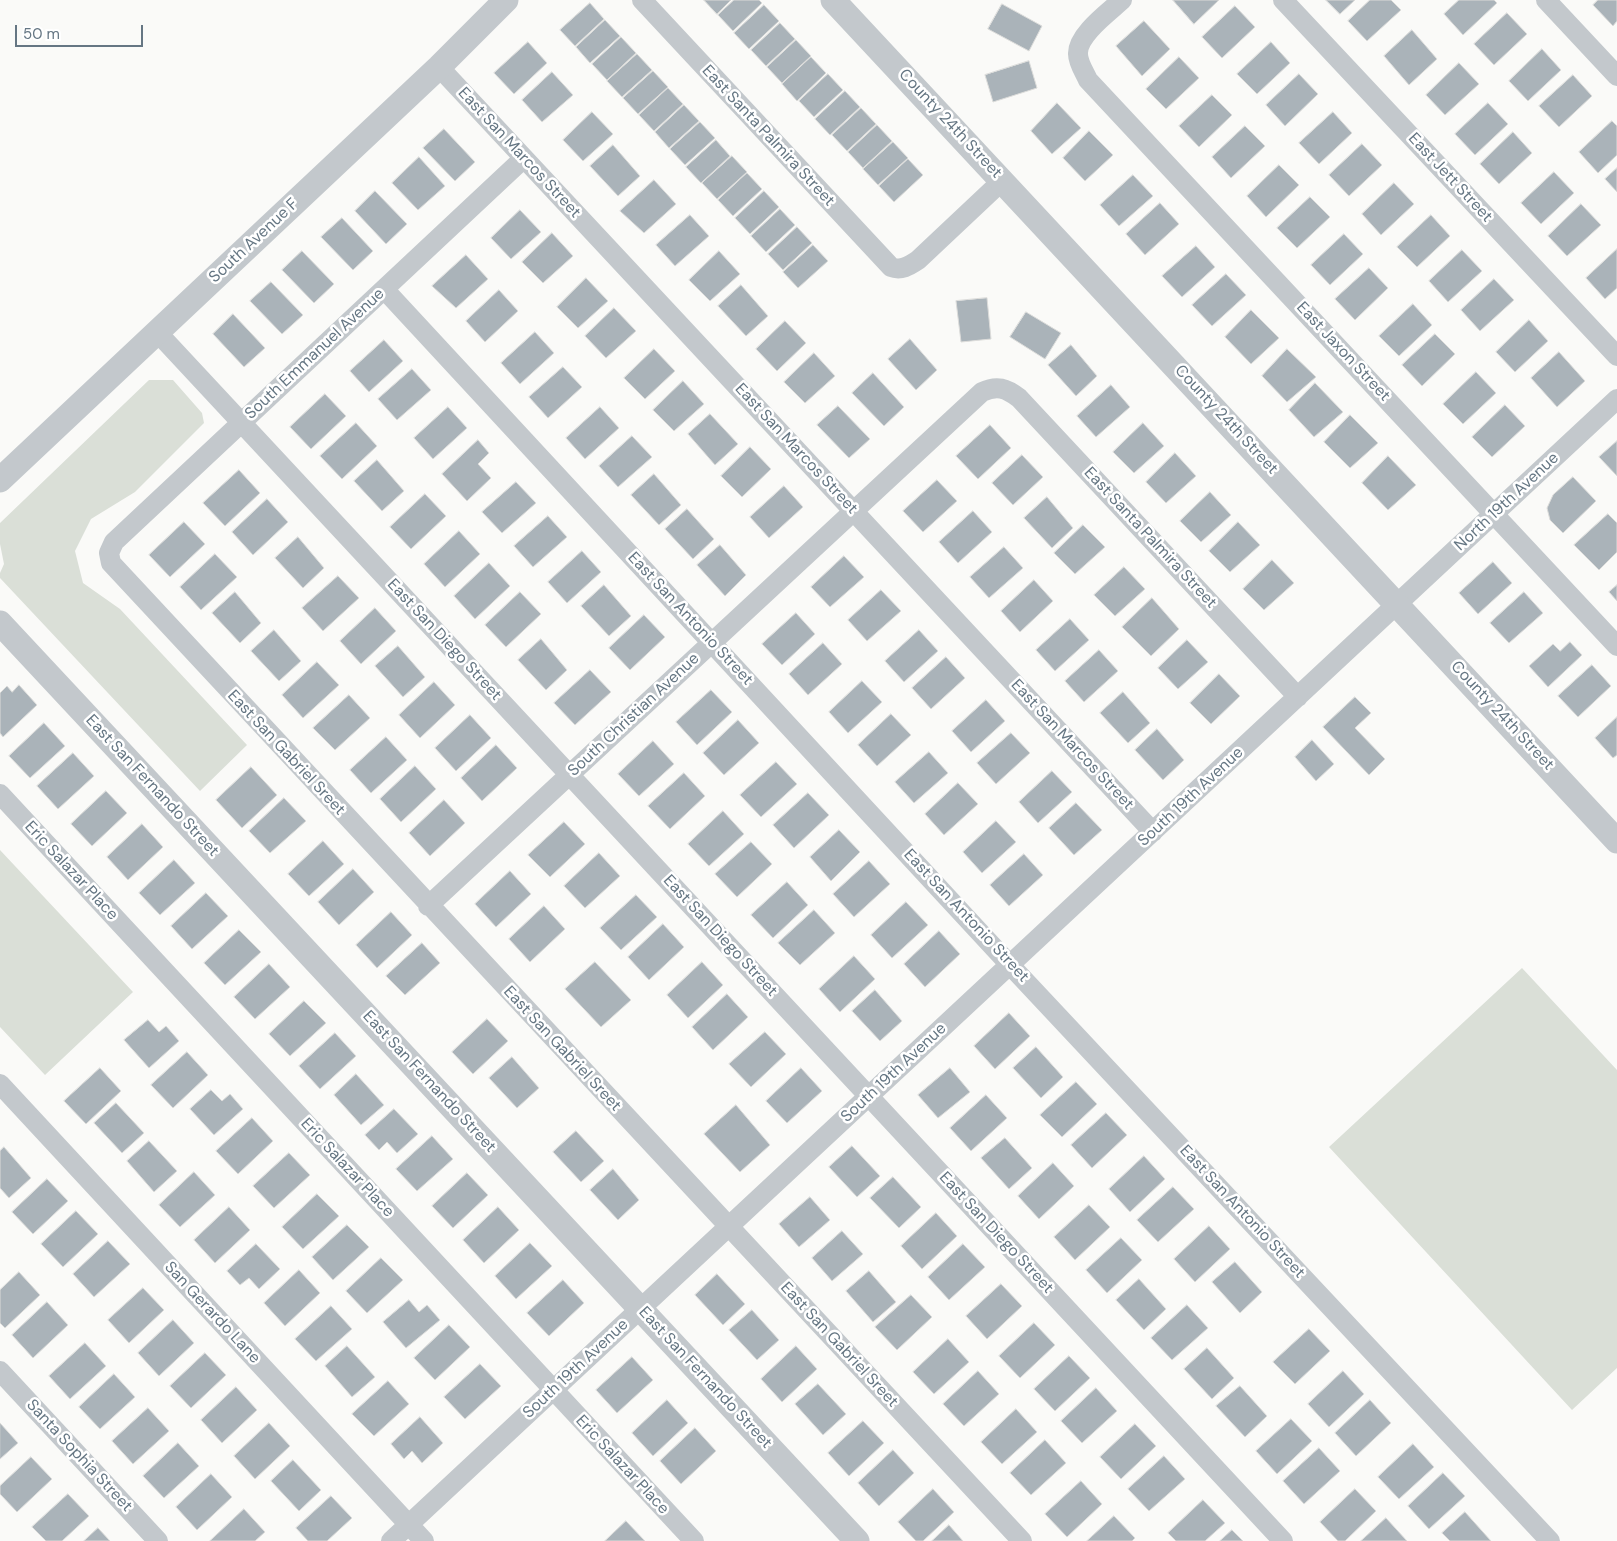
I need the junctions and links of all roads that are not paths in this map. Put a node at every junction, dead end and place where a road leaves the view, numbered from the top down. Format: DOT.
graph roads {
  1 [pos="506,0"];
  2 [pos="642,0"];
  3 [pos="833,0"];
  4 [pos="1122,0"];
  5 [pos="1282,0"];
  6 [pos="1546,0"];
  7 [pos="439,67"];
  8 [pos="1617,76"];
  9 [pos="524,158"];
  10 [pos="1002,180"];
  11 [pos="384,289"];
  12 [pos="157,332"];
  13 [pos="1617,356"];
  14 [pos="997,387"];
  15 [pos="1617,399"];
  16 [pos="242,422"];
  17 [pos="0,480"];
  18 [pos="854,510"];
  19 [pos="1494,514"];
  20 [pos="109,553"];
  21 [pos="1397,604"];
  22 [pos="0,623"];
  23 [pos="712,642"];
  24 [pos="1617,646"];
  25 [pos="1298,697"];
  26 [pos="569,775"];
  27 [pos="0,794"];
  28 [pos="1153,832"];
  29 [pos="1617,841"];
  30 [pos="428,906"];
  31 [pos="1010,964"];
  32 [pos="0,1084"];
  33 [pos="869,1096"];
  34 [pos="728,1227"];
  35 [pos="640,1309"];
  36 [pos="0,1371"];
  37 [pos="553,1390"];
  38 [pos="409,1524"];
  39 [pos="158,1541"];
  40 [pos="391,1541"];
  41 [pos="424,1541"];
  42 [pos="694,1541"];
  43 [pos="857,1541"];
  44 [pos="1022,1541"];
  45 [pos="1283,1541"];
  46 [pos="1550,1541"];
  1 -- 7 [label="street, South Avenue F"];
  2 -- 10 [label="street, East Santa Palmira Street"];
  3 -- 10 [label="street, County 24th Street"];
  4 -- 19 [label="street, East Jaxon Street"];
  5 -- 13 [label="street, East Jett Street"];
  6 -- 8 [label="street"];
  7 -- 9 [label="street, East San Marcos Street"];
  7 -- 12 [label="street, South Avenue F"];
  9 -- 11 [label="street, South Emmanuel Avenue"];
  9 -- 18 [label="street, East San Marcos Street"];
  10 -- 21 [label="street, County 24th Street"];
  11 -- 16 [label="street, South Emmanuel Avenue"];
  11 -- 23 [label="street, East San Antonio Street"];
  12 -- 16 [label="street, East San Diego Street"];
  12 -- 17 [label="street, South Avenue F"];
  14 -- 18 [label="street, South Christian Avenue"];
  14 -- 25 [label="street, East Santa Palmira Street"];
  15 -- 19 [label="street, North 19th Avenue"];
  16 -- 20 [label="street, South Emmanuel Avenue"];
  16 -- 26 [label="street, East San Diego Street"];
  18 -- 23 [label="street, South Christian Avenue"];
  18 -- 28 [label="street, East San Marcos Street"];
  19 -- 21 [label="street, North 19th Avenue"];
  19 -- 24 [label="street, East Jaxon Street"];
  20 -- 30 [label="street, East San Gabriel Sreet"];
  21 -- 25 [label="street, South 19th Avenue"];
  21 -- 29 [label="street, County 24th Street"];
  22 -- 35 [label="street, East San Fernando Street"];
  23 -- 26 [label="street, South Christian Avenue"];
  23 -- 31 [label="street, East San Antonio Street"];
  25 -- 28 [label="street, South 19th Avenue"];
  26 -- 30 [label="street, South Christian Avenue"];
  26 -- 33 [label="street, East San Diego Street"];
  27 -- 37 [label="street, Eric Salazar Place"];
  28 -- 31 [label="street, South 19th Avenue"];
  30 -- 34 [label="street, East San Gabriel Sreet"];
  31 -- 33 [label="street, South 19th Avenue"];
  31 -- 46 [label="street, East San Antonio Street"];
  32 -- 38 [label="street, San Gerardo Lane"];
  33 -- 34 [label="street, South 19th Avenue"];
  33 -- 45 [label="street, East San Diego Street"];
  34 -- 35 [label="street, South 19th Avenue"];
  34 -- 44 [label="street, East San Gabriel Sreet"];
  35 -- 37 [label="street, South 19th Avenue"];
  35 -- 43 [label="street, East San Fernando Street"];
  36 -- 39 [label="street, Santa Sophia Street"];
  37 -- 38 [label="street, South 19th Avenue"];
  37 -- 42 [label="street, Eric Salazar Place"];
  38 -- 40 [label="street, South 19th Avenue"];
  38 -- 41 [label="street, San Gerardo Lane"];
}
